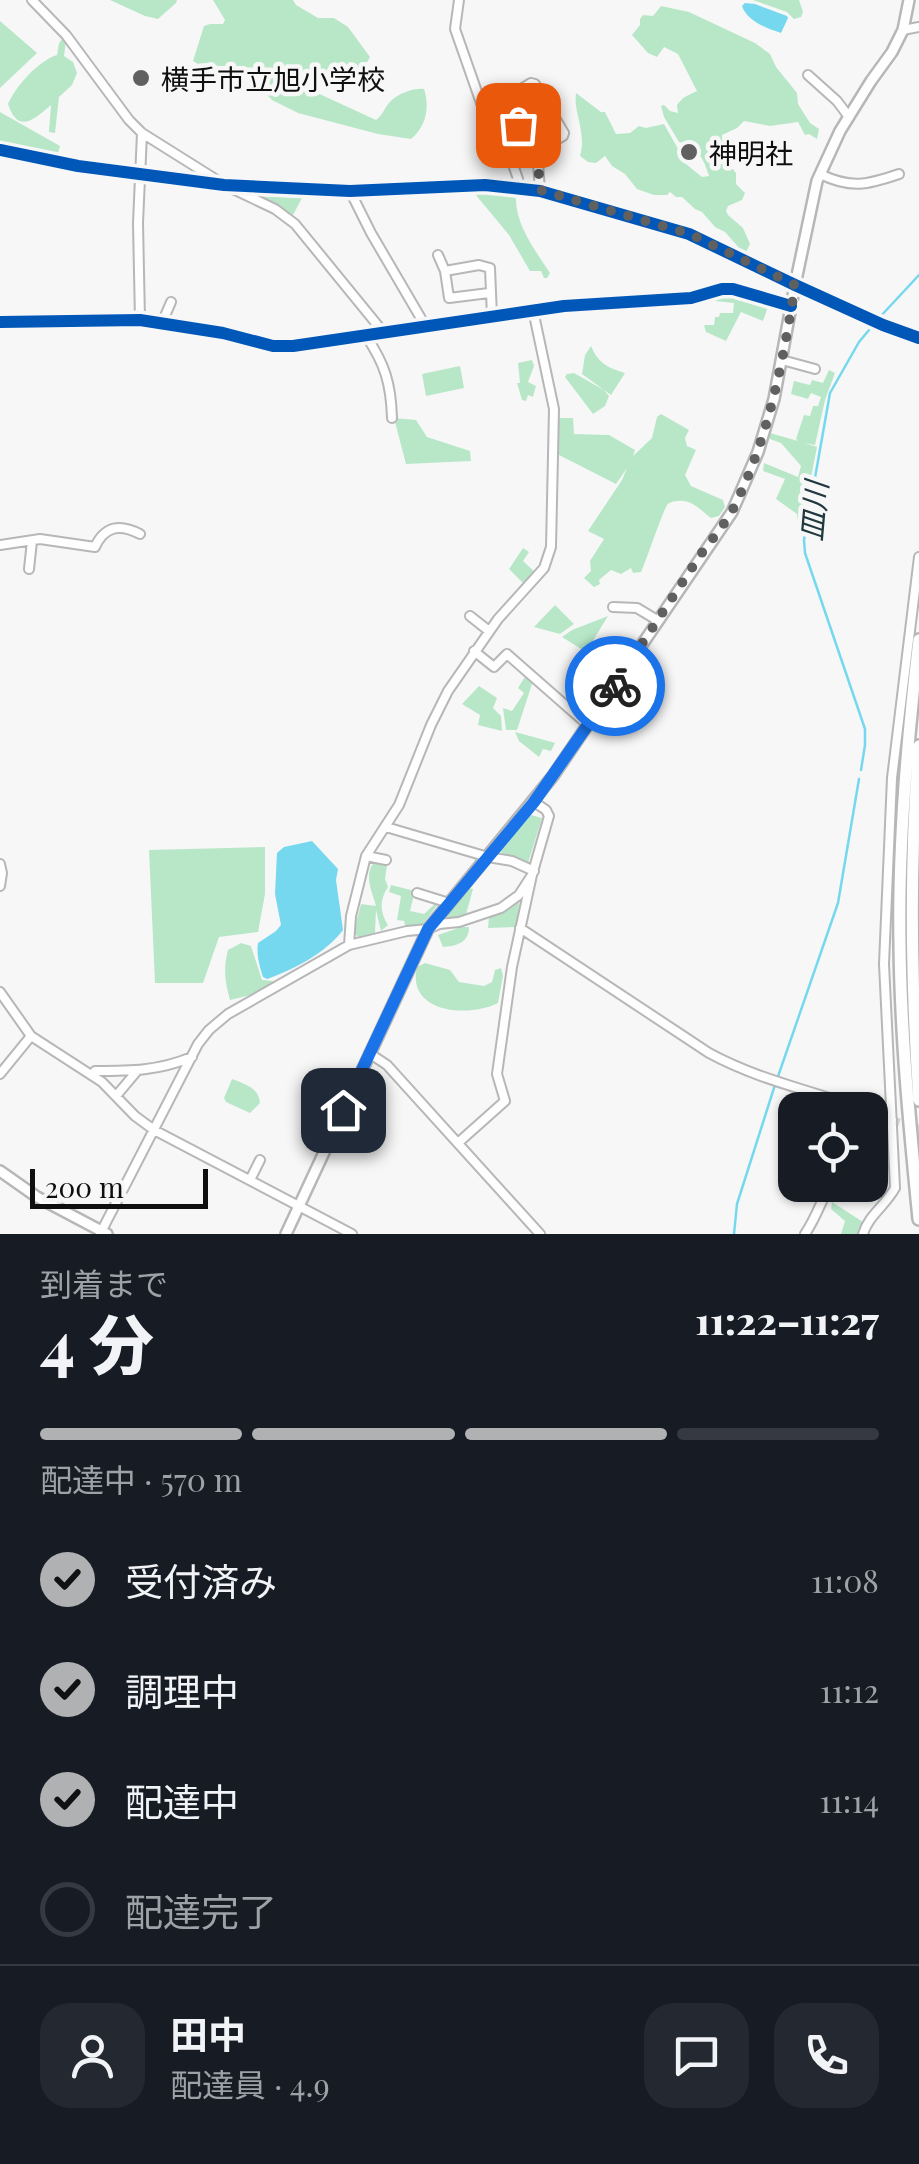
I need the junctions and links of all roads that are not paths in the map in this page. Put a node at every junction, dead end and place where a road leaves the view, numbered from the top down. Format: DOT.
graph roads {
  1 [pos="32,0"];
  2 [pos="459,0"];
  3 [pos="909,0"];
  4 [pos="919,27"];
  5 [pos="903,30"];
  6 [pos="808,75"];
  7 [pos="498,90"];
  8 [pos="503,100"];
  9 [pos="849,117"];
  10 [pos="142,134"];
  11 [pos="0,150"];
  12 [pos="534,153"];
  13 [pos="820,174"];
  14 [pos="898,174"];
  15 [pos="140,176"];
  16 [pos="224,185"];
  17 [pos="518,188"];
  18 [pos="540,190"];
  19 [pos="350,191"];
  20 [pos="438,255"];
  21 [pos="445,271"];
  22 [pos="795,285"];
  23 [pos="490,293"];
  24 [pos="171,302"];
  25 [pos="792,306"];
  26 [pos="534,310"];
  27 [pos="492,318"];
  28 [pos="140,320"];
  29 [pos="0,322"];
  30 [pos="162,324"];
  31 [pos="426,326"];
  32 [pos="384,333"];
  33 [pos="366,336"];
  34 [pos="919,338"];
  35 [pos="782,360"];
  36 [pos="815,369"];
  37 [pos="392,418"];
  38 [pos="140,534"];
  39 [pos="32,541"];
  40 [pos="0,545"];
  41 [pos="919,557"];
  42 [pos="29,570"];
  43 [pos="613,607"];
  44 [pos="470,616"];
  45 [pos="658,620"];
  46 [pos="489,631"];
  47 [pos="919,640"];
  48 [pos="474,652"];
  49 [pos="588,725"];
  50 [pos="919,746"];
  51 [pos="534,802"];
  52 [pos="386,827"];
  53 [pos="366,856"];
  54 [pos="488,856"];
  55 [pos="386,860"];
  56 [pos="0,864"];
  57 [pos="533,873"];
  58 [pos="0,886"];
  59 [pos="416,893"];
  60 [pos="449,903"];
  61 [pos="520,928"];
  62 [pos="428,929"];
  63 [pos="348,945"];
  64 [pos="0,992"];
  65 [pos="30,1036"];
  66 [pos="369,1053"];
  67 [pos="192,1056"];
  68 [pos="137,1071"];
  69 [pos="0,1074"];
  70 [pos="92,1075"];
  71 [pos="807,1092"];
  72 [pos="116,1096"];
  73 [pos="919,1100"];
  74 [pos="888,1119"];
  75 [pos="892,1120"];
  76 [pos="154,1130"];
  77 [pos="459,1142"];
  78 [pos="260,1160"];
  79 [pos="0,1171"];
  80 [pos="250,1180"];
  81 [pos="822,1202"];
  82 [pos="300,1206"];
  83 [pos="919,1218"];
  84 [pos="103,1233"];
  85 [pos="286,1234"];
  86 [pos="352,1234"];
  87 [pos="540,1234"];
  88 [pos="806,1234"];
  89 [pos="863,1234"];
  1 -- 10 [label="street"];
  2 -- 17 [label="street"];
  3 -- 5 [label="main road"];
  4 -- 5 [label="street"];
  5 -- 9 [label="main road"];
  6 -- 9 [label="street"];
  7 -- 8 [label="street"];
  8 -- 12 [label="street"];
  8 -- 12 [label="street"];
  9 -- 13 [label="main road"];
  10 -- 15 [label="street"];
  10 -- 16 [label="street"];
  11 -- 15 [label="street"];
  12 -- 18 [label="street"];
  13 -- 14 [label="street"];
  13 -- 22 [label="main road"];
  15 -- 16 [label="street"];
  15 -- 28 [label="street"];
  16 -- 19 [label="street"];
  16 -- 32 [label="street"];
  17 -- 18 [label="street"];
  17 -- 19 [label="street"];
  18 -- 22 [label="street"];
  19 -- 31 [label="street"];
  20 -- 21 [label="street"];
  21 -- 23 [label="street"];
  21 -- 23 [label="street"];
  22 -- 25 [label="main road"];
  22 -- 34 [label="street"];
  23 -- 27 [label="street"];
  24 -- 30 [label="street"];
  25 -- 26 [label="street"];
  25 -- 35 [label="main road"];
  26 -- 27 [label="street"];
  26 -- 46 [label="street"];
  27 -- 31 [label="street"];
  28 -- 29 [label="street"];
  28 -- 30 [label="street"];
  30 -- 33 [label="street"];
  31 -- 32 [label="street"];
  32 -- 33 [label="street"];
  33 -- 37 [label="street"];
  35 -- 36 [label="street"];
  35 -- 45 [label="main road"];
  38 -- 39 [label="street"];
  39 -- 40 [label="street"];
  39 -- 42 [label="street"];
  41 -- 75 [label="street"];
  43 -- 45 [label="street"];
  44 -- 46 [label="street"];
  45 -- 49 [label="main road"];
  46 -- 48 [label="street"];
  47 -- 83 [label="highway"];
  48 -- 49 [label="street"];
  48 -- 52 [label="street"];
  49 -- 51 [label="main road"];
  50 -- 73 [label="highway"];
  51 -- 54 [label="main road"];
  51 -- 57 [label="street"];
  52 -- 53 [label="street"];
  52 -- 54 [label="street"];
  53 -- 55 [label="street"];
  53 -- 63 [label="street"];
  54 -- 57 [label="street"];
  54 -- 60 [label="main road"];
  56 -- 58 [label="street"];
  57 -- 61 [label="street"];
  57 -- 62 [label="street"];
  59 -- 60 [label="street"];
  60 -- 62 [label="main road"];
  61 -- 71 [label="street"];
  61 -- 77 [label="street"];
  62 -- 63 [label="street"];
  62 -- 66 [label="main road"];
  63 -- 67 [label="street"];
  64 -- 65 [label="street"];
  65 -- 69 [label="street"];
  65 -- 70 [label="street"];
  66 -- 77 [label="street"];
  66 -- 82 [label="main road"];
  67 -- 68 [label="street"];
  67 -- 76 [label="street"];
  68 -- 70 [label="street"];
  68 -- 72 [label="street"];
  70 -- 72 [label="street"];
  72 -- 76 [label="street"];
  74 -- 75 [label="street"];
  75 -- 89 [label="street"];
  76 -- 80 [label="street"];
  76 -- 84 [label="street"];
  77 -- 87 [label="street"];
  78 -- 80 [label="street"];
  79 -- 84 [label="main road"];
  80 -- 82 [label="street"];
  81 -- 88 [label="street"];
  82 -- 85 [label="main road"];
  82 -- 86 [label="street"];
}
